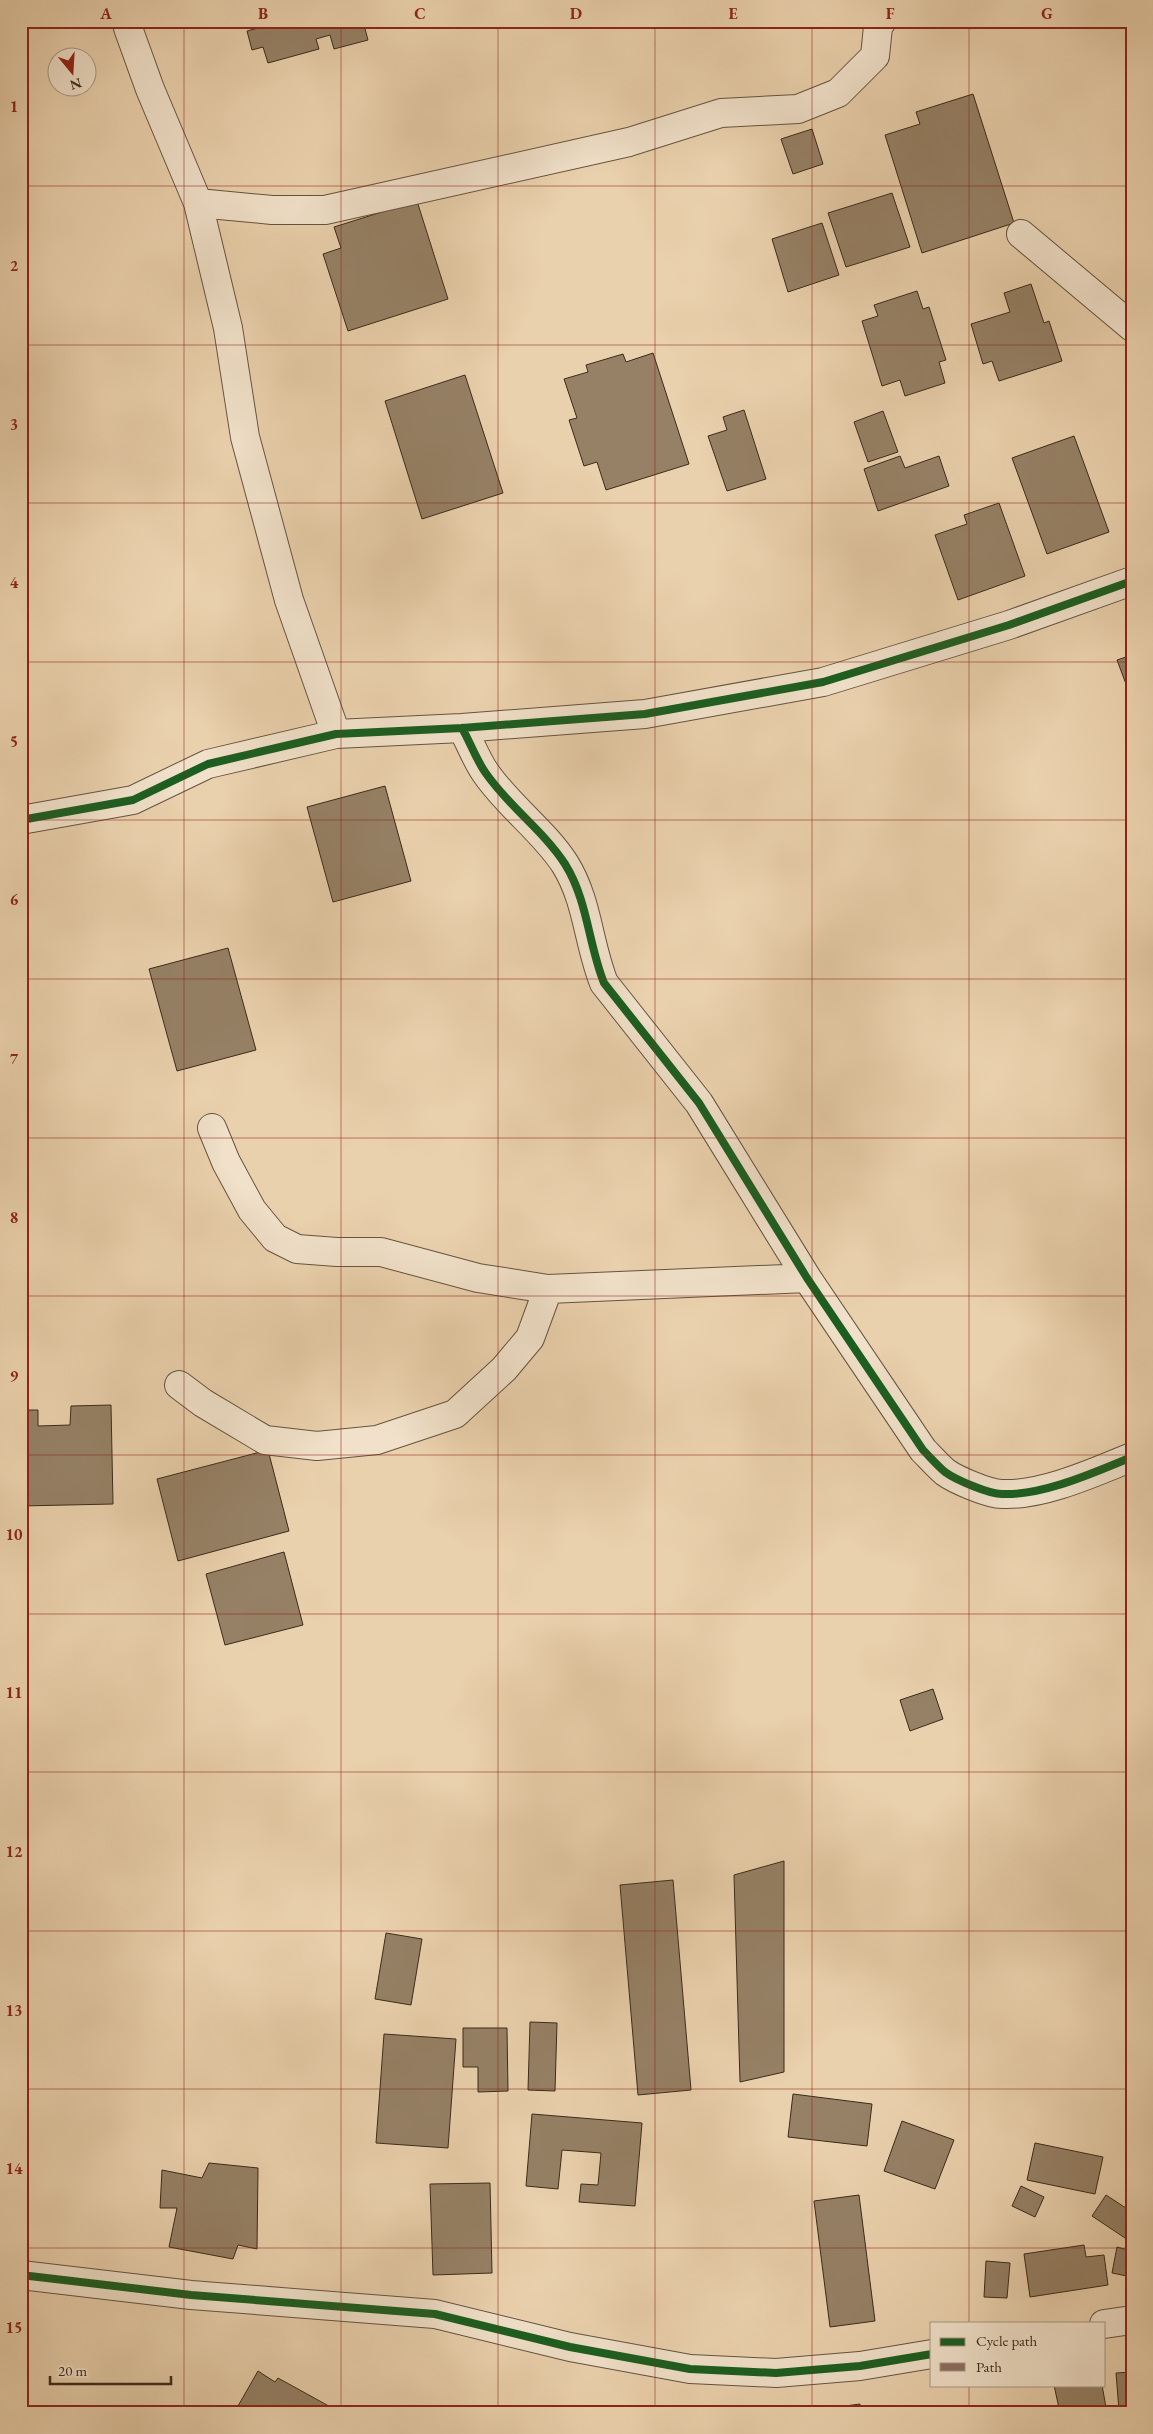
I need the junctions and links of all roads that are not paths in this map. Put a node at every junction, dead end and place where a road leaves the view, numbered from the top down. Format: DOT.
graph roads {
  1 [pos="882,21"];
  2 [pos="126,24"];
  3 [pos="198,202"];
  4 [pos="1021,234"];
  5 [pos="1132,327"];
  6 [pos="1132,581"];
  7 [pos="462,728"];
  8 [pos="336,734"];
  9 [pos="21,820"];
  10 [pos="212,1128"];
  11 [pos="807,1278"];
  12 [pos="548,1289"];
  13 [pos="179,1385"];
  14 [pos="1132,1457"];
  15 [pos="21,2275"];
  16 [pos="1132,2320"];
  17 [pos="1106,2324"];
  18 [pos="930,2354"];
  1 -- 3 [label="street"];
  2 -- 3 [label="street"];
  3 -- 8 [label="street"];
  4 -- 5 [label="street"];
  6 -- 7 [label="street"];
  7 -- 8 [label="street"];
  7 -- 11 [label="street"];
  8 -- 9 [label="street"];
  10 -- 12 [label="street"];
  11 -- 12 [label="street"];
  11 -- 14 [label="street"];
  12 -- 13 [label="street"];
  15 -- 18 [label="street"];
  16 -- 17 [label="street"];
}
